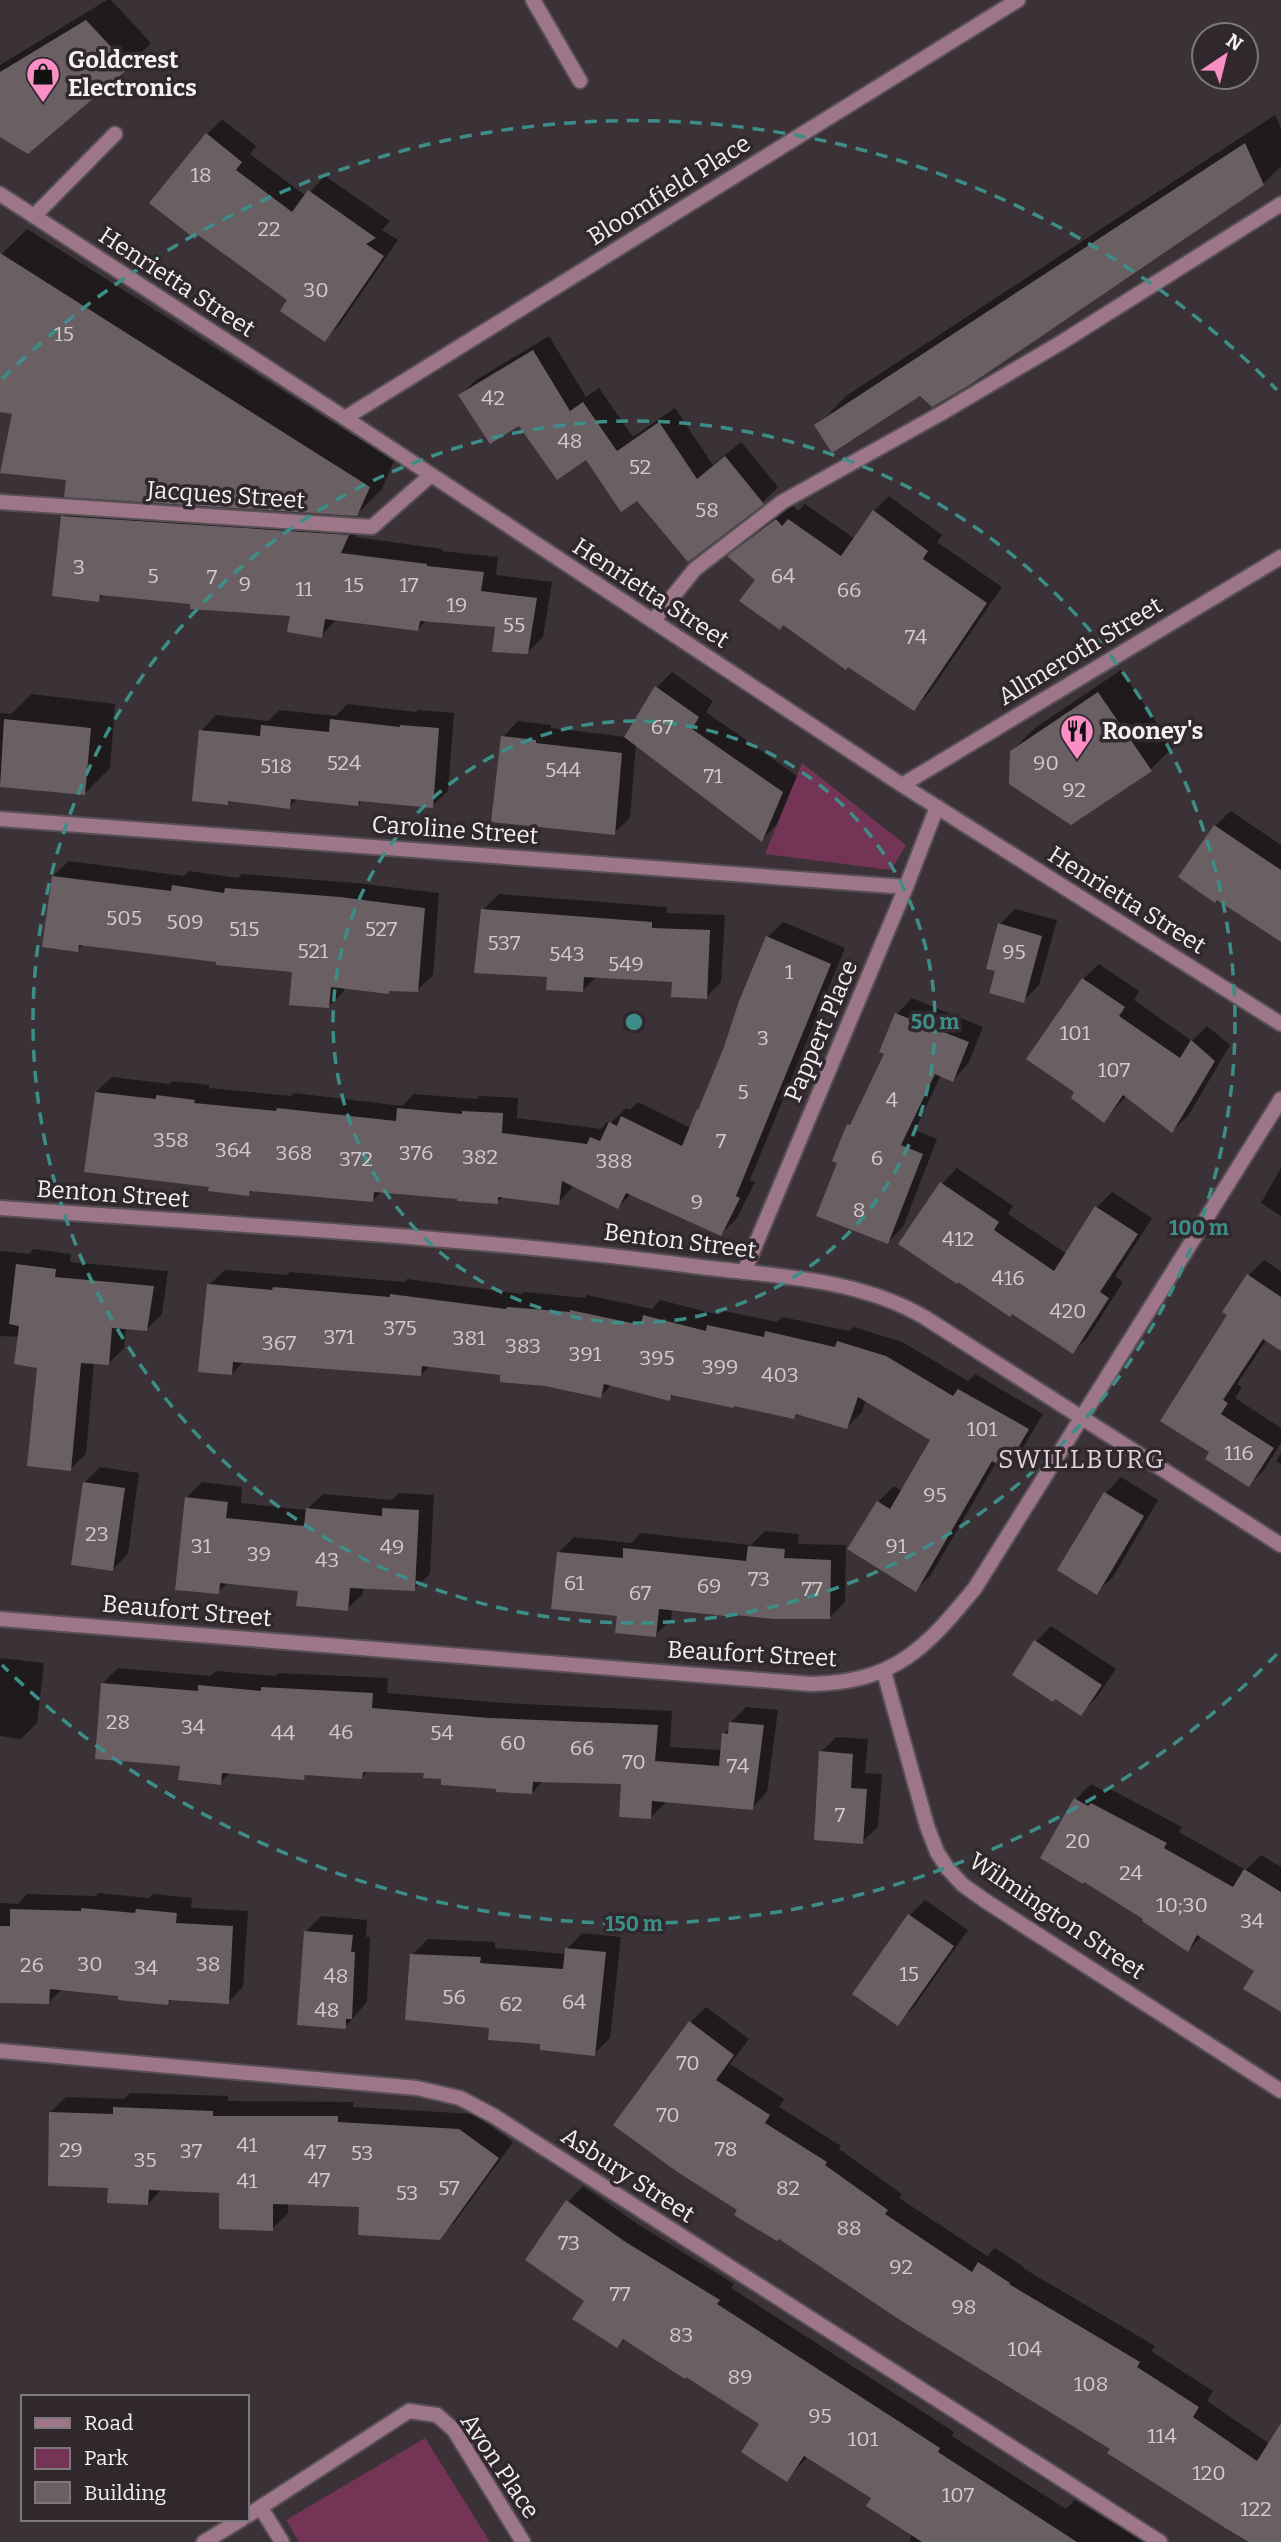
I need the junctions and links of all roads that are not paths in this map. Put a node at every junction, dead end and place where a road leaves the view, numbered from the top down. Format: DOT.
graph roads {
  1 [pos="533,0"];
  2 [pos="1017,0"];
  3 [pos="580,81"];
  4 [pos="115,134"];
  5 [pos="0,195"];
  6 [pos="1281,204"];
  7 [pos="34,216"];
  8 [pos="345,418"];
  9 [pos="430,475"];
  10 [pos="0,502"];
  11 [pos="1281,556"];
  12 [pos="653,621"];
  13 [pos="902,785"];
  14 [pos="937,807"];
  15 [pos="0,819"];
  16 [pos="906,887"];
  17 [pos="1281,1024"];
  18 [pos="1281,1099"];
  19 [pos="0,1208"];
  20 [pos="744,1272"];
  21 [pos="1082,1418"];
  22 [pos="1281,1545"];
  23 [pos="0,1619"];
  24 [pos="884,1672"];
  25 [pos="0,2051"];
  26 [pos="1281,2091"];
  27 [pos="261,2508"];
  28 [pos="248,2515"];
  29 [pos="239,2521"];
  30 [pos="204,2542"];
  31 [pos="282,2542"];
  32 [pos="523,2542"];
  33 [pos="1160,2542"];
  1 -- 3 [label="street"];
  2 -- 8 [label="street, Bloomfield Place"];
  4 -- 7 [label="street"];
  5 -- 7 [label="street, Henrietta Street"];
  6 -- 12 [label="street"];
  7 -- 8 [label="street, Henrietta Street"];
  8 -- 9 [label="street, Henrietta Street"];
  9 -- 10 [label="street, Jacques Street"];
  9 -- 12 [label="street, Henrietta Street"];
  11 -- 13 [label="street, Allmeroth Street"];
  12 -- 13 [label="street, Henrietta Street"];
  13 -- 14 [label="street, Henrietta Street"];
  14 -- 16 [label="street, Pappert Place"];
  14 -- 17 [label="street, Henrietta Street"];
  15 -- 16 [label="street, Caroline Street"];
  16 -- 20 [label="street, Pappert Place"];
  18 -- 21 [label="street, Beaufort Street"];
  19 -- 20 [label="street, Benton Street"];
  20 -- 21 [label="street, Benton Street"];
  21 -- 22 [label="street, Benton Street"];
  21 -- 24 [label="street, Beaufort Street"];
  23 -- 24 [label="street, Beaufort Street"];
  24 -- 26 [label="street, Wilmington Street"];
  25 -- 33 [label="street, Asbury Street"];
  27 -- 28 [label="street"];
  27 -- 31 [label="street"];
  27 -- 32 [label="street, Avon Place"];
  29 -- 30 [label="street"];
}
